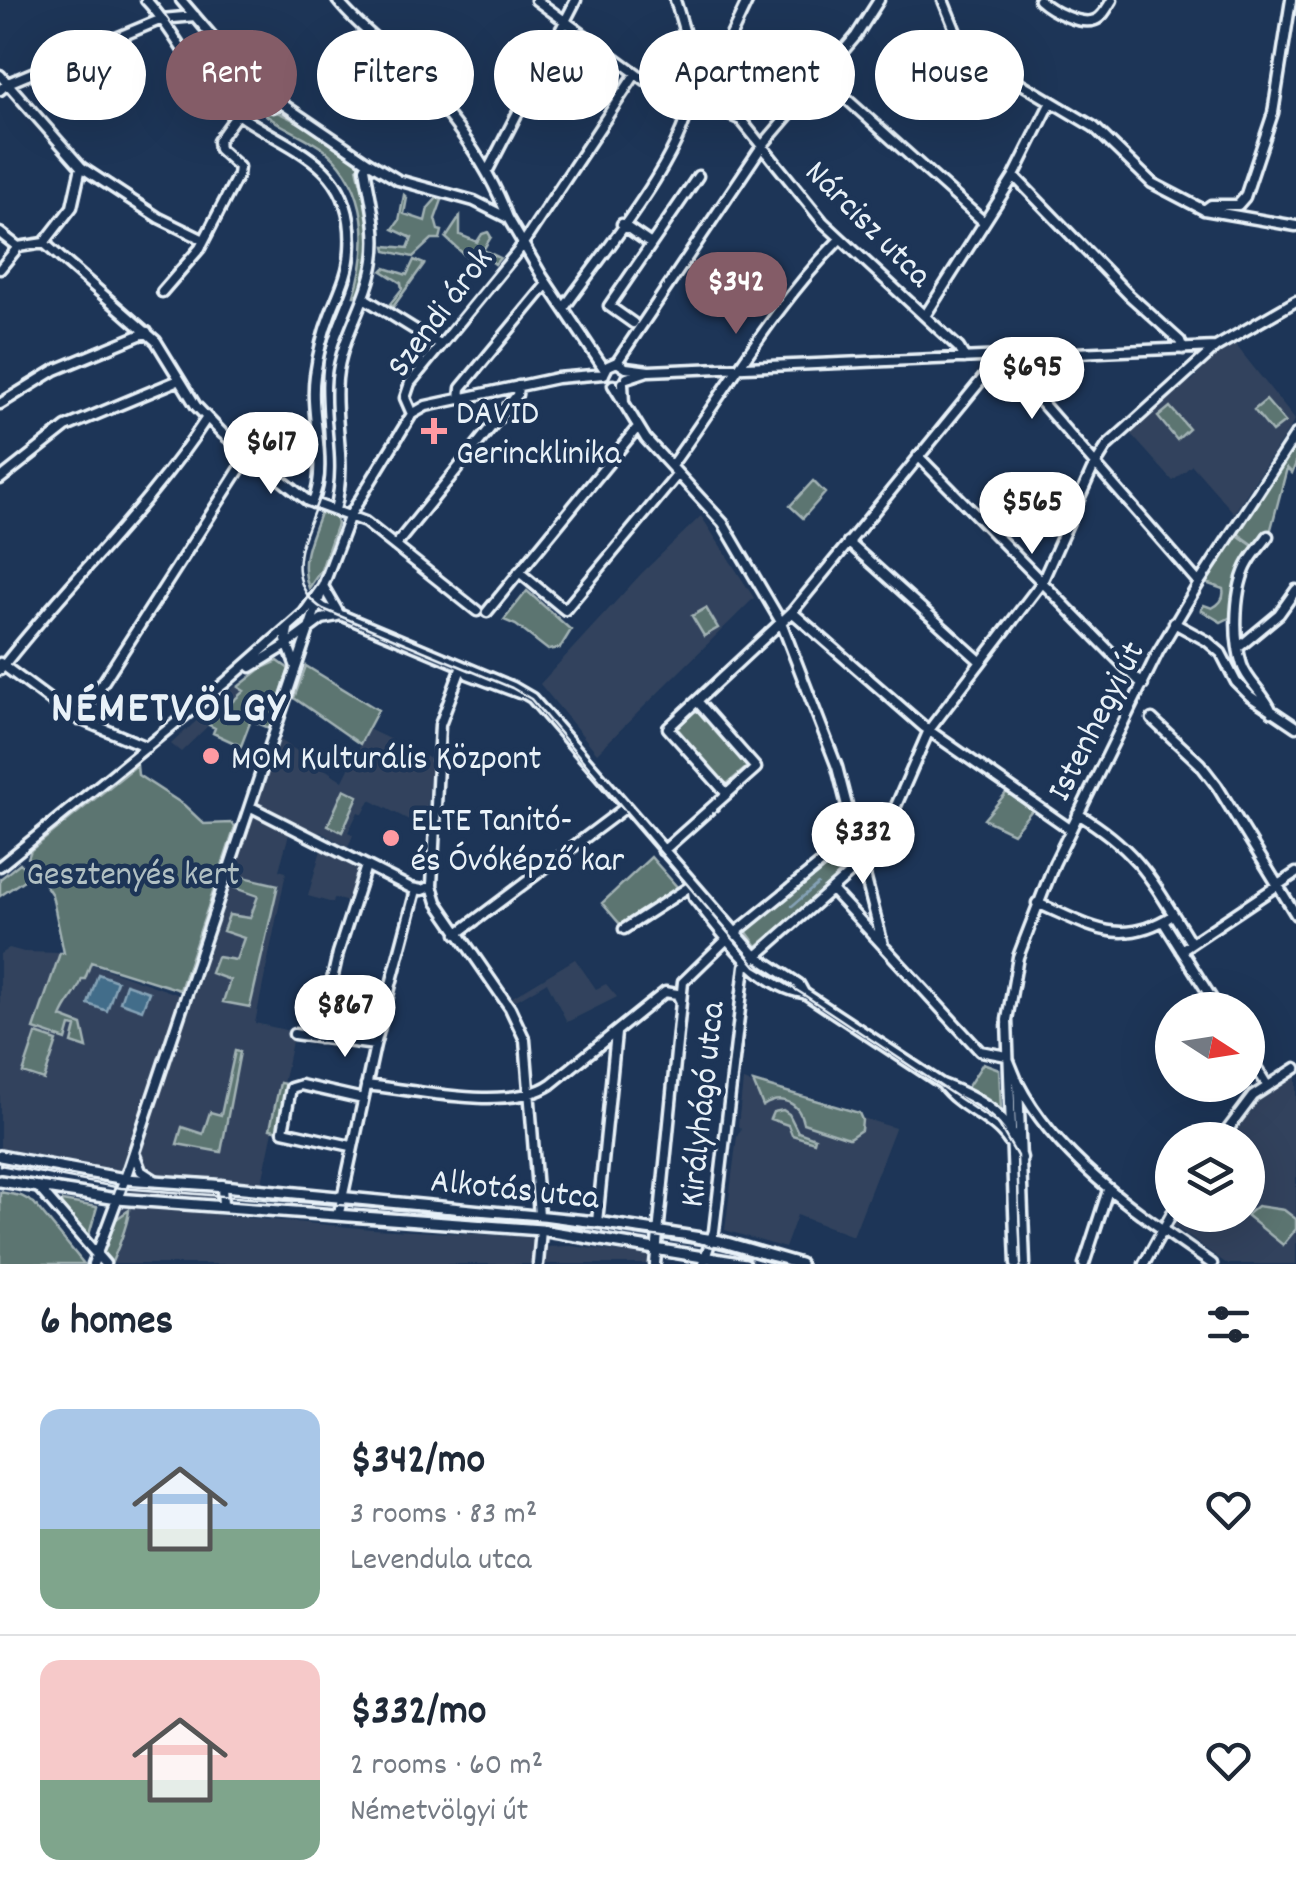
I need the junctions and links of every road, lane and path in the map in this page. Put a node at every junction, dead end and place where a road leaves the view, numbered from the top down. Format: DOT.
graph roads {
  1 [pos="146,0"];
  2 [pos="182,0"];
  3 [pos="336,0"];
  4 [pos="536,0"];
  5 [pos="576,0"];
  6 [pos="675,0"];
  7 [pos="748,0"];
  8 [pos="878,0"];
  9 [pos="943,0"];
  10 [pos="1038,0"];
  11 [pos="1112,0"];
  12 [pos="1291,0"];
  13 [pos="195,16"];
  14 [pos="162,19"];
  15 [pos="567,23"];
  16 [pos="170,30"];
  17 [pos="206,30"];
  18 [pos="684,30"];
  19 [pos="734,30"];
  20 [pos="855,37"];
  21 [pos="636,73"];
  22 [pos="0,75"];
  23 [pos="639,75"];
  24 [pos="8,83"];
  25 [pos="0,90"];
  26 [pos="1051,102"];
  27 [pos="855,107"];
  28 [pos="297,114"];
  29 [pos="235,120"];
  30 [pos="250,120"];
  31 [pos="685,120"];
  32 [pos="739,120"];
  33 [pos="785,120"];
  34 [pos="762,146"];
  35 [pos="368,162"];
  36 [pos="81,167"];
  37 [pos="488,172"];
  38 [pos="698,176"];
  39 [pos="1014,176"];
  40 [pos="495,187"];
  41 [pos="491,207"];
  42 [pos="1204,210"];
  43 [pos="508,218"];
  44 [pos="984,222"];
  45 [pos="622,224"];
  46 [pos="1296,226"];
  47 [pos="0,233"];
  48 [pos="204,240"];
  49 [pos="840,240"];
  50 [pos="524,242"];
  51 [pos="44,243"];
  52 [pos="651,244"];
  53 [pos="18,247"];
  54 [pos="0,269"];
  55 [pos="547,284"];
  56 [pos="162,292"];
  57 [pos="364,298"];
  58 [pos="1296,302"];
  59 [pos="564,308"];
  60 [pos="925,316"];
  61 [pos="633,323"];
  62 [pos="147,332"];
  63 [pos="440,346"];
  64 [pos="590,346"];
  65 [pos="1216,347"];
  66 [pos="1183,348"];
  67 [pos="1001,356"];
  68 [pos="965,358"];
  69 [pos="740,366"];
  70 [pos="605,372"];
  71 [pos="620,373"];
  72 [pos="179,380"];
  73 [pos="518,386"];
  74 [pos="460,399"];
  75 [pos="0,404"];
  76 [pos="412,414"];
  77 [pos="206,419"];
  78 [pos="637,428"];
  79 [pos="1296,434"];
  80 [pos="248,456"];
  81 [pos="918,456"];
  82 [pos="1096,462"];
  83 [pos="675,470"];
  84 [pos="0,478"];
  85 [pos="313,503"];
  86 [pos="335,510"];
  87 [pos="350,515"];
  88 [pos="1268,536"];
  89 [pos="848,542"];
  90 [pos="395,546"];
  91 [pos="519,572"];
  92 [pos="1042,582"];
  93 [pos="1198,583"];
  94 [pos="323,586"];
  95 [pos="1296,590"];
  96 [pos="316,602"];
  97 [pos="792,612"];
  98 [pos="342,616"];
  99 [pos="781,622"];
  100 [pos="1174,623"];
  101 [pos="310,626"];
  102 [pos="288,630"];
  103 [pos="288,645"];
  104 [pos="1238,648"];
  105 [pos="980,661"];
  106 [pos="1,666"];
  107 [pos="462,666"];
  108 [pos="296,667"];
  109 [pos="226,682"];
  110 [pos="1143,685"];
  111 [pos="697,700"];
  112 [pos="1272,712"];
  113 [pos="1152,719"];
  114 [pos="79,720"];
  115 [pos="1296,727"];
  116 [pos="929,730"];
  117 [pos="147,747"];
  118 [pos="726,794"];
  119 [pos="251,807"];
  120 [pos="626,808"];
  121 [pos="1078,814"];
  122 [pos="880,828"];
  123 [pos="1070,829"];
  124 [pos="855,839"];
  125 [pos="663,851"];
  126 [pos="860,857"];
  127 [pos="0,866"];
  128 [pos="366,866"];
  129 [pos="1296,872"];
  130 [pos="1278,885"];
  131 [pos="432,886"];
  132 [pos="692,886"];
  133 [pos="416,890"];
  134 [pos="832,890"];
  135 [pos="1037,903"];
  136 [pos="1173,914"];
  137 [pos="1296,915"];
  138 [pos="1163,921"];
  139 [pos="624,929"];
  140 [pos="457,934"];
  141 [pos="732,936"];
  142 [pos="1191,943"];
  143 [pos="883,945"];
  144 [pos="1181,950"];
  145 [pos="751,959"];
  146 [pos="1208,992"];
  147 [pos="681,1002"];
  148 [pos="616,1032"];
  149 [pos="294,1034"];
  150 [pos="319,1038"];
  151 [pos="375,1045"];
  152 [pos="1007,1056"];
  153 [pos="1296,1068"];
  154 [pos="1265,1082"];
  155 [pos="942,1084"];
  156 [pos="1018,1084"];
  157 [pos="366,1085"];
  158 [pos="1267,1085"];
  159 [pos="530,1096"];
  160 [pos="362,1099"];
  161 [pos="1009,1110"];
  162 [pos="998,1115"];
  163 [pos="1232,1122"];
  164 [pos="1010,1128"];
  165 [pos="351,1146"];
  166 [pos="134,1152"];
  167 [pos="1012,1152"];
  168 [pos="0,1156"];
  169 [pos="1022,1158"];
  170 [pos="124,1179"];
  171 [pos="0,1181"];
  172 [pos="159,1182"];
  173 [pos="222,1186"];
  174 [pos="38,1187"];
  175 [pos="1108,1190"];
  176 [pos="340,1198"];
  177 [pos="117,1199"];
  178 [pos="223,1206"];
  179 [pos="339,1214"];
  180 [pos="539,1216"];
  181 [pos="596,1222"];
  182 [pos="1155,1224"];
  183 [pos="541,1230"];
  184 [pos="656,1231"];
  185 [pos="1160,1232"];
  186 [pos="1166,1232"];
  187 [pos="712,1239"];
  188 [pos="656,1248"];
  189 [pos="96,1254"];
  190 [pos="704,1260"];
  191 [pos="729,1260"];
  192 [pos="1207,1262"];
  193 [pos="93,1264"];
  194 [pos="105,1264"];
  195 [pos="538,1264"];
  196 [pos="655,1264"];
  197 [pos="714,1264"];
  198 [pos="744,1264"];
  199 [pos="800,1264"];
  200 [pos="1016,1264"];
  201 [pos="1025,1264"];
  202 [pos="1084,1264"];
  203 [pos="1144,1264"];
  1 -- 14 [label="street"];
  2 -- 13 [label="street"];
  3 -- 37 [label="street"];
  4 -- 15 [label="street, Nárcisz utca"];
  5 -- 15 [label="street"];
  6 -- 18 [label="street"];
  7 -- 19 [label="street"];
  8 -- 20 [label="street"];
  9 -- 26 [label="street"];
  10 -- 11 [label="street"];
  12 -- 42 [label="street"];
  13 -- 14 [label="street"];
  13 -- 17 [label="street"];
  14 -- 16 [label="street"];
  14 -- 24 [label="street"];
  15 -- 21 [label="street, Nárcisz utca"];
  15 -- 37 [label="street"];
  21 -- 23 [label="street, Nárcisz utca"];
  21 -- 50 [label="street, Szendi árok"];
  22 -- 24 [label="street"];
  24 -- 25 [label="street"];
  24 -- 36 [label="street"];
  26 -- 39 [label="street"];
  26 -- 42 [label="street"];
  27 -- 44 [label="street"];
  28 -- 35 [label="street"];
  29 -- 48 [label="street"];
  30 -- 85 [label="street"];
  31 -- 45 [label="street"];
  32 -- 34 [label="street, Nárcisz utca"];
  33 -- 34 [label="street"];
  34 -- 49 [label="street, Nárcisz utca"];
  34 -- 71 [label="street"];
  35 -- 41 [label="street"];
  35 -- 57 [label="street"];
  36 -- 48 [label="street"];
  36 -- 51 [label="street"];
  37 -- 40 [label="street"];
  38 -- 52 [label="street"];
  39 -- 44 [label="street"];
  39 -- 66 [label="street"];
  40 -- 41 [label="street"];
  40 -- 43 [label="street"];
  41 -- 43 [label="street"];
  42 -- 46 [label="street"];
  43 -- 50 [label="street"];
  44 -- 60 [label="street"];
  45 -- 52 [label="street"];
  45 -- 59 [label="street"];
  47 -- 53 [label="street"];
  48 -- 56 [label="street"];
  49 -- 60 [label="street, Nárcisz utca"];
  49 -- 69 [label="street"];
  50 -- 55 [label="street"];
  50 -- 63 [label="street, Szendi árok"];
  51 -- 53 [label="street"];
  51 -- 62 [label="street"];
  52 -- 61 [label="street"];
  53 -- 54 [label="street"];
  55 -- 59 [label="street"];
  55 -- 74 [label="street"];
  57 -- 63 [label="street"];
  57 -- 86 [label="street"];
  58 -- 65 [label="street"];
  59 -- 64 [label="street"];
  60 -- 68 [label="street, Nárcisz utca"];
  62 -- 72 [label="street"];
  62 -- 75 [label="street"];
  63 -- 76 [label="street, Szendi árok"];
  64 -- 70 [label="street"];
  64 -- 71 [label="street"];
  65 -- 66 [label="street"];
  65 -- 82 [label="street"];
  66 -- 67 [label="street"];
  67 -- 68 [label="street"];
  67 -- 81 [label="street"];
  67 -- 82 [label="street"];
  68 -- 69 [label="street"];
  69 -- 71 [label="street"];
  69 -- 83 [label="street"];
  70 -- 71 [label="street"];
  70 -- 71 [label="street"];
  70 -- 73 [label="street"];
  71 -- 78 [label="street"];
  72 -- 77 [label="street"];
  72 -- 84 [label="street"];
  73 -- 74 [label="street"];
  73 -- 90 [label="street"];
  74 -- 76 [label="street"];
  76 -- 87 [label="street"];
  77 -- 80 [label="street"];
  77 -- 106 [label="street"];
  78 -- 83 [label="street"];
  78 -- 91 [label="street"];
  79 -- 93 [label="street, Istenhegyi út"];
  80 -- 85 [label="street"];
  80 -- 114 [label="street"];
  81 -- 89 [label="street"];
  81 -- 92 [label="street"];
  82 -- 92 [label="street"];
  82 -- 93 [label="street"];
  83 -- 91 [label="street"];
  83 -- 99 [label="street"];
  85 -- 86 [label="street"];
  86 -- 87 [label="street"];
  87 -- 90 [label="street"];
  87 -- 94 [label="street"];
  88 -- 104 [label="street"];
  89 -- 97 [label="street"];
  89 -- 105 [label="street"];
  90 -- 91 [label="street"];
  92 -- 105 [label="street"];
  92 -- 110 [label="street"];
  93 -- 100 [label="street, Istenhegyi út"];
  94 -- 96 [label="street"];
  94 -- 98 [label="street"];
  95 -- 104 [label="street"];
  96 -- 98 [label="street"];
  96 -- 101 [label="street"];
  96 -- 102 [label="street"];
  97 -- 99 [label="street"];
  97 -- 116 [label="street"];
  98 -- 101 [label="street"];
  98 -- 107 [label="street"];
  99 -- 111 [label="street"];
  99 -- 124 [label="street"];
  100 -- 110 [label="street, Istenhegyi út"];
  100 -- 112 [label="street"];
  101 -- 103 [label="street"];
  101 -- 108 [label="street"];
  102 -- 103 [label="street"];
  102 -- 109 [label="street"];
  103 -- 108 [label="street"];
  103 -- 109 [label="street"];
  104 -- 112 [label="street"];
  105 -- 116 [label="street"];
  106 -- 114 [label="street"];
  107 -- 120 [label="street"];
  107 -- 131 [label="street"];
  108 -- 119 [label="street"];
  109 -- 117 [label="street"];
  110 -- 121 [label="street, Istenhegyi út"];
  111 -- 118 [label="street"];
  111 -- 118 [label="street"];
  112 -- 115 [label="street"];
  113 -- 130 [label="street"];
  114 -- 117 [label="street"];
  116 -- 122 [label="street"];
  116 -- 123 [label="street"];
  117 -- 127 [label="street"];
  118 -- 125 [label="street"];
  119 -- 128 [label="street"];
  119 -- 166 [label="street"];
  120 -- 125 [label="street"];
  120 -- 140 [label="street"];
  121 -- 123 [label="street, Istenhegyi út"];
  121 -- 136 [label="street"];
  122 -- 124 [label="street"];
  122 -- 126 [label="street"];
  123 -- 135 [label="street, Istenhegyi út"];
  124 -- 126 [label="street"];
  124 -- 141 [label="street"];
  125 -- 132 [label="street"];
  126 -- 134 [label="street"];
  126 -- 143 [label="street"];
  128 -- 133 [label="street"];
  128 -- 150 [label="street"];
  129 -- 130 [label="street"];
  130 -- 137 [label="street"];
  130 -- 142 [label="street"];
  131 -- 133 [label="street"];
  131 -- 140 [label="street"];
  132 -- 139 [label="street"];
  132 -- 141 [label="street"];
  133 -- 151 [label="street"];
  134 -- 143 [label="street"];
  134 -- 145 [label="street"];
  135 -- 138 [label="street"];
  135 -- 152 [label="street, Istenhegyi út"];
  136 -- 138 [label="street"];
  136 -- 142 [label="street"];
  138 -- 144 [label="street"];
  140 -- 159 [label="street"];
  141 -- 145 [label="street"];
  141 -- 147 [label="street"];
  142 -- 144 [label="street"];
  143 -- 152 [label="street"];
  144 -- 146 [label="street"];
  145 -- 155 [label="street"];
  145 -- 187 [label="street, Királyhágó utca"];
  147 -- 148 [label="street"];
  147 -- 184 [label="street"];
  148 -- 159 [label="street"];
  148 -- 181 [label="street"];
  149 -- 150 [label="street"];
  150 -- 151 [label="street"];
  151 -- 157 [label="street"];
  152 -- 156 [label="street, Istenhegyi út"];
  152 -- 161 [label="street, Istenhegyi út"];
  153 -- 158 [label="street"];
  154 -- 158 [label="street"];
  155 -- 162 [label="street"];
  155 -- 167 [label="street"];
  156 -- 169 [label="street, Istenhegyi út"];
  156 -- 175 [label="street"];
  157 -- 159 [label="street"];
  157 -- 160 [label="street"];
  158 -- 163 [label="street"];
  159 -- 180 [label="street"];
  160 -- 165 [label="street"];
  160 -- 165 [label="street"];
  161 -- 162 [label="street"];
  161 -- 164 [label="street, Istenhegyi út"];
  162 -- 164 [label="street"];
  164 -- 167 [label="street, Istenhegyi út"];
  164 -- 169 [label="street"];
  165 -- 176 [label="street"];
  166 -- 170 [label="street"];
  166 -- 172 [label="street"];
  167 -- 200 [label="street, Istenhegyi út"];
  168 -- 170 [label="main road, Alkotás utca"];
  169 -- 201 [label="street, Istenhegyi út"];
  170 -- 172 [label="main road, Alkotás utca"];
  170 -- 177 [label="street"];
  171 -- 174 [label="main road, Alkotás utca"];
  172 -- 173 [label="main road, Alkotás utca"];
  173 -- 176 [label="main road, Alkotás utca"];
  173 -- 178 [label="street"];
  174 -- 177 [label="main road, Alkotás utca"];
  174 -- 189 [label="street"];
  175 -- 182 [label="street"];
  175 -- 202 [label="street"];
  176 -- 179 [label="street"];
  176 -- 180 [label="main road, Alkotás utca"];
  177 -- 178 [label="main road, Alkotás utca"];
  177 -- 189 [label="street"];
  178 -- 179 [label="main road, Alkotás utca"];
  179 -- 183 [label="main road, Alkotás utca"];
  180 -- 181 [label="main road, Alkotás utca"];
  181 -- 184 [label="main road, Alkotás utca"];
  183 -- 188 [label="main road, Alkotás utca"];
  183 -- 195 [label="street"];
  184 -- 187 [label="main road, Alkotás utca"];
  184 -- 188 [label="street"];
  185 -- 203 [label="street"];
  186 -- 192 [label="street"];
  187 -- 190 [label="street, Királyhágó utca"];
  187 -- 199 [label="main road, Alkotás utca"];
  188 -- 190 [label="main road, Alkotás utca"];
  188 -- 196 [label="street"];
  189 -- 193 [label="street"];
  189 -- 194 [label="street"];
  190 -- 191 [label="main road, Alkotás utca"];
  191 -- 197 [label="main road"];
  191 -- 198 [label="main road, Alkotás utca"];
}
